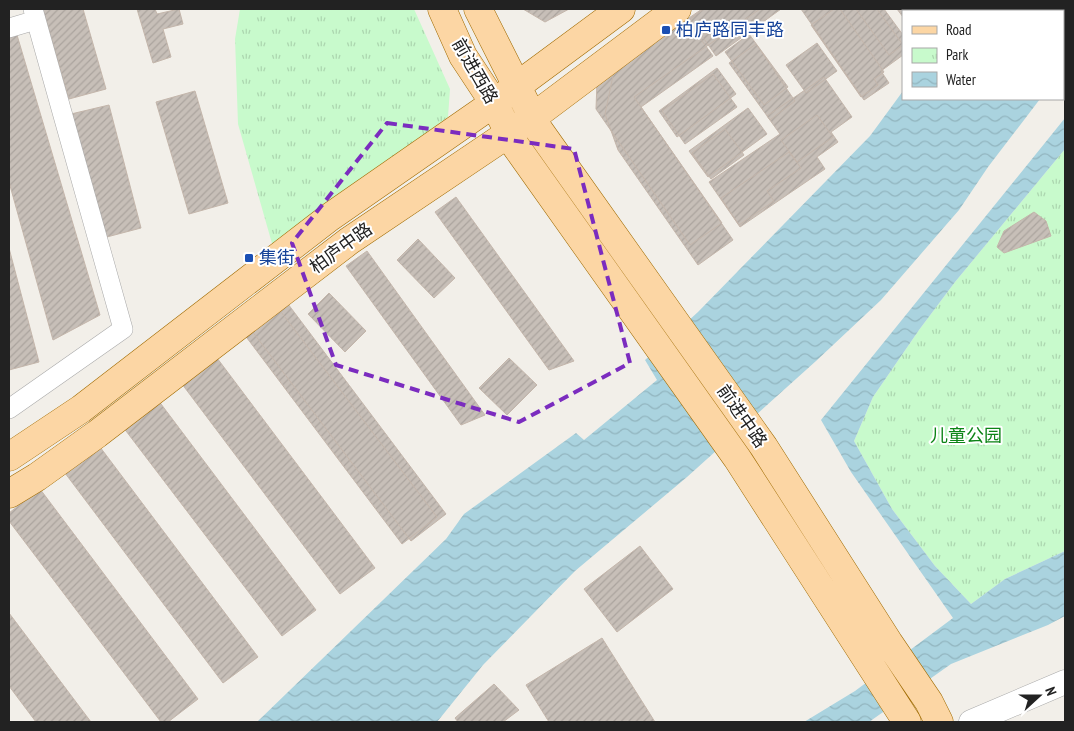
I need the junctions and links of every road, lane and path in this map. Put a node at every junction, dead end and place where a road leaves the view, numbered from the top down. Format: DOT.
graph roads {
  1 [pos="442,9"];
  2 [pos="478,9"];
  3 [pos="621,9"];
  4 [pos="677,9"];
  5 [pos="34,14"];
  6 [pos="9,28"];
  7 [pos="516,86"];
  8 [pos="494,103"];
  9 [pos="532,117"];
  10 [pos="509,133"];
  11 [pos="9,409"];
  12 [pos="9,457"];
  13 [pos="9,494"];
  14 [pos="1065,682"];
  15 [pos="934,712"];
  16 [pos="907,722"];
  17 [pos="971,722"];
  1 -- 8 [label="main road, 前进西路"];
  2 -- 7 [label="main road, 前进西路"];
  3 -- 7 [label="main road, 柏庐中路"];
  4 -- 9 [label="main road, 柏庐中路"];
  5 -- 6 [label="street"];
  5 -- 11 [label="street"];
  7 -- 8 [label="main road, 柏庐中路"];
  7 -- 9 [label="main road, 前进西路"];
  8 -- 10 [label="main road, 前进西路"];
  8 -- 12 [label="main road, 柏庐中路"];
  9 -- 10 [label="main road, 柏庐中路"];
  9 -- 15 [label="main road, 前进中路"];
  10 -- 13 [label="main road, 柏庐中路"];
  10 -- 16 [label="main road, 前进中路"];
  14 -- 17 [label="street"];
}
